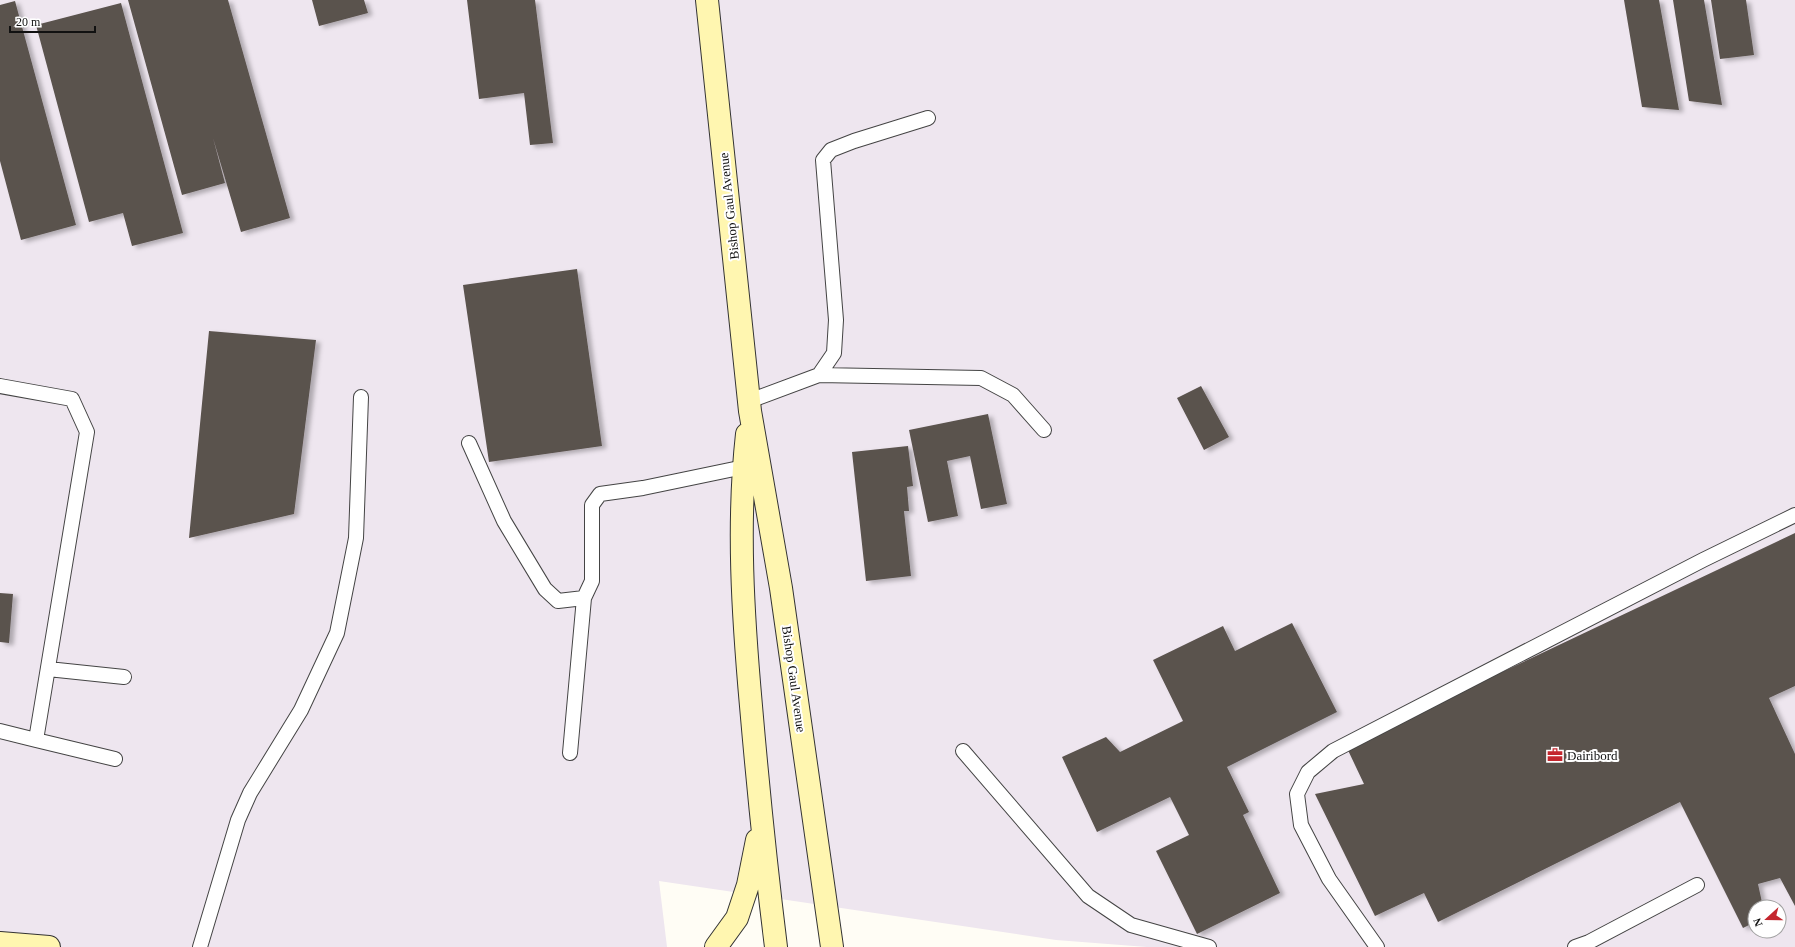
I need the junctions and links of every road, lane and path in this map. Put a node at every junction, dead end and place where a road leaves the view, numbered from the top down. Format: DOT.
graph roads {
  1 [pos="707,0"];
  2 [pos="928,118"];
  3 [pos="819,375"];
  4 [pos="0,386"];
  5 [pos="361,397"];
  6 [pos="750,406"];
  7 [pos="1044,430"];
  8 [pos="469,443"];
  9 [pos="744,467"];
  10 [pos="1795,515"];
  11 [pos="584,598"];
  12 [pos="48,669"];
  13 [pos="124,677"];
  14 [pos="0,731"];
  15 [pos="36,740"];
  16 [pos="963,751"];
  17 [pos="570,753"];
  18 [pos="115,759"];
  19 [pos="761,819"];
  20 [pos="1697,885"];
  21 [pos="0,943"];
  22 [pos="49,947"];
  23 [pos="200,947"];
  24 [pos="716,947"];
  25 [pos="776,947"];
  26 [pos="832,947"];
  27 [pos="1209,947"];
  28 [pos="1377,947"];
  29 [pos="1575,947"];
  1 -- 6 [label="main road, Bishop Gaul Avenue"];
  2 -- 3 [label="lane"];
  3 -- 6 [label="lane"];
  3 -- 7 [label="lane"];
  4 -- 12 [label="lane"];
  5 -- 23 [label="lane"];
  6 -- 9 [label="main road, Bishop Gaul Avenue"];
  6 -- 26 [label="main road, Bishop Gaul Avenue"];
  8 -- 11 [label="lane"];
  9 -- 11 [label="lane"];
  9 -- 19 [label="main road, Bishop Gaul Avenue"];
  10 -- 28 [label="lane"];
  11 -- 17 [label="lane"];
  12 -- 13 [label="lane"];
  12 -- 15 [label="lane"];
  14 -- 15 [label="lane"];
  15 -- 18 [label="lane"];
  16 -- 27 [label="lane"];
  19 -- 24 [label="main road"];
  19 -- 25 [label="main road, Bishop Gaul Avenue"];
  20 -- 29 [label="lane"];
  21 -- 22 [label="main road"];
}
